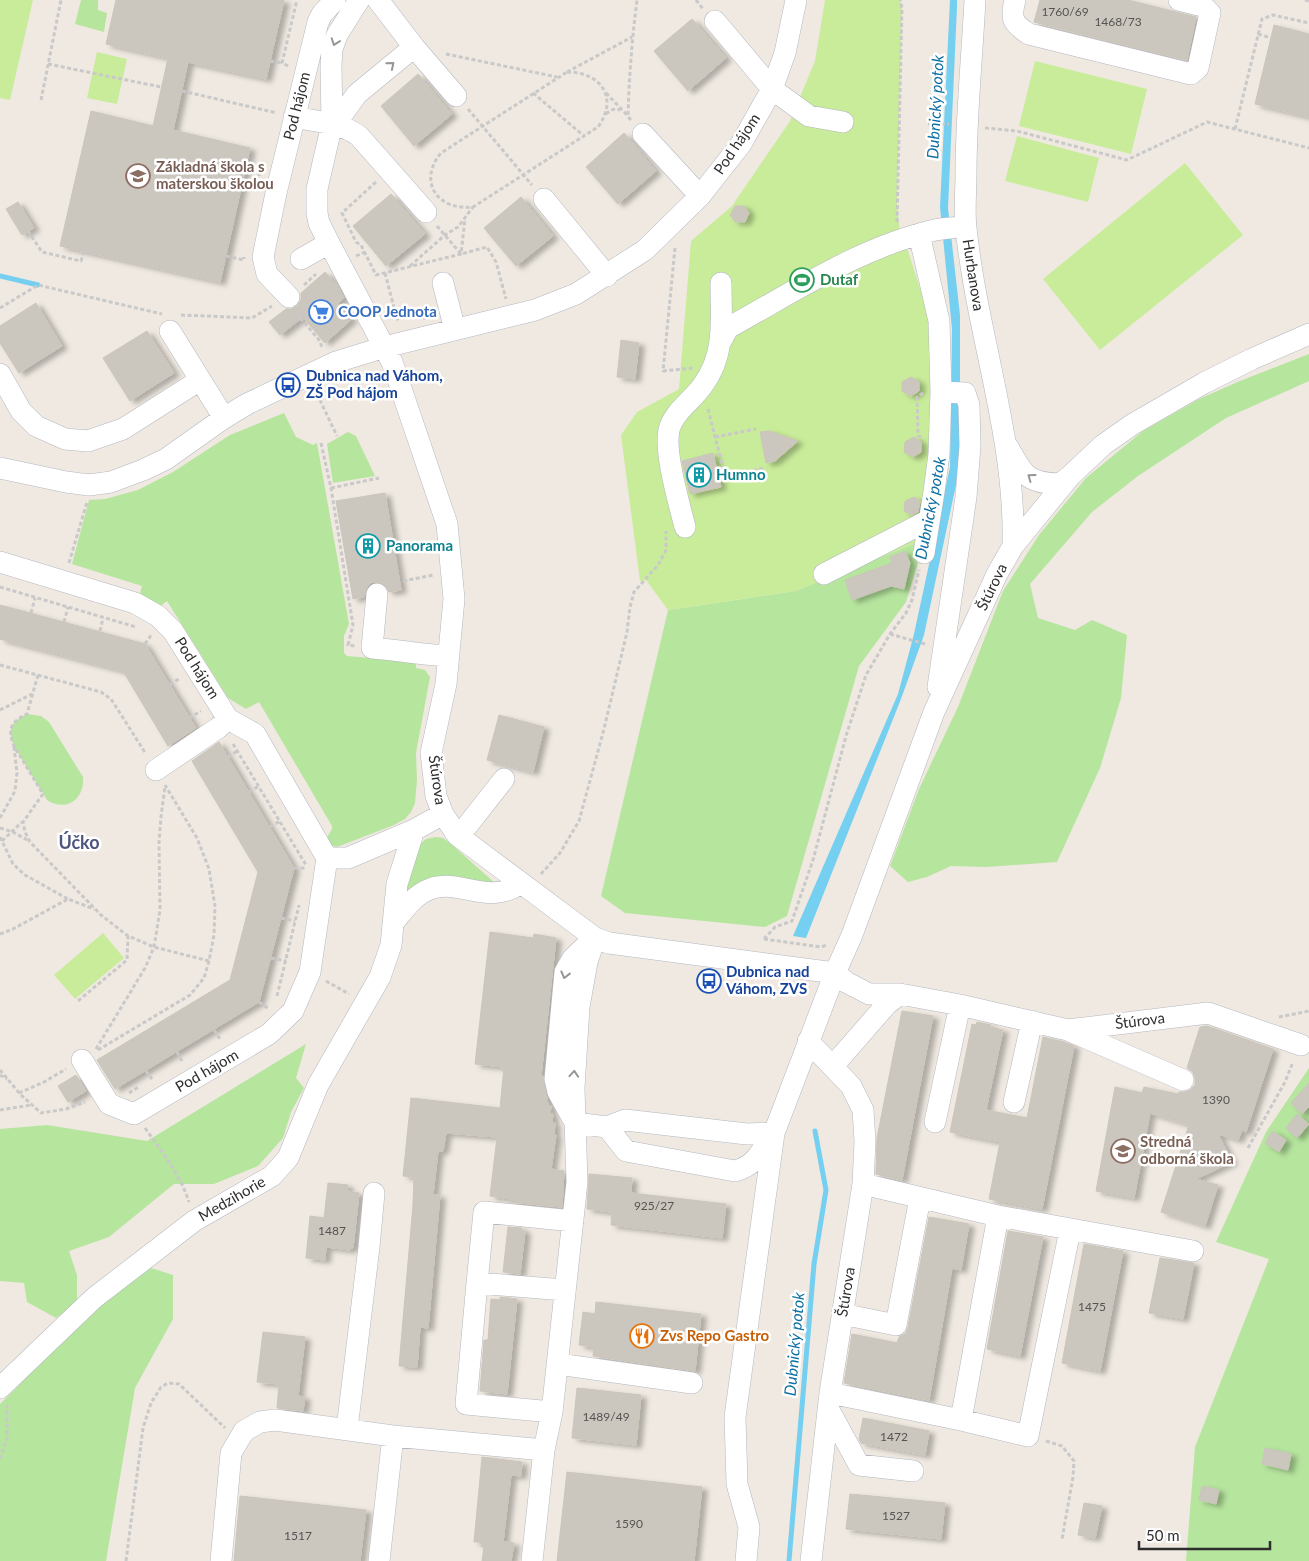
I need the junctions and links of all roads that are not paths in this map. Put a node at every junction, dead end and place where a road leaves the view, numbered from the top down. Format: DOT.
graph roads {
  1 [pos="335,0"];
  2 [pos="359,0"];
  3 [pos="378,0"];
  4 [pos="796,0"];
  5 [pos="975,0"];
  6 [pos="1015,0"];
  7 [pos="1180,0"];
  8 [pos="715,21"];
  9 [pos="419,52"];
  10 [pos="772,89"];
  11 [pos="456,96"];
  12 [pos="294,117"];
  13 [pos="843,122"];
  14 [pos="332,124"];
  15 [pos="643,134"];
  16 [pos="700,196"];
  17 [pos="544,199"];
  18 [pos="426,212"];
  19 [pos="944,230"];
  20 [pos="329,243"];
  21 [pos="301,259"];
  22 [pos="607,276"];
  23 [pos="443,283"];
  24 [pos="722,283"];
  25 [pos="289,302"];
  26 [pos="172,320"];
  27 [pos="455,330"];
  28 [pos="1309,334"];
  29 [pos="721,342"];
  30 [pos="385,347"];
  31 [pos="0,374"];
  32 [pos="200,380"];
  33 [pos="942,392"];
  34 [pos="224,418"];
  35 [pos="1006,442"];
  36 [pos="0,468"];
  37 [pos="1070,476"];
  38 [pos="929,520"];
  39 [pos="675,526"];
  40 [pos="1013,546"];
  41 [pos="924,553"];
  42 [pos="0,562"];
  43 [pos="824,574"];
  44 [pos="377,594"];
  45 [pos="449,656"];
  46 [pos="934,712"];
  47 [pos="223,724"];
  48 [pos="161,778"];
  49 [pos="504,779"];
  50 [pos="442,814"];
  51 [pos="414,830"];
  52 [pos="457,835"];
  53 [pos="327,858"];
  54 [pos="529,881"];
  55 [pos="394,922"];
  56 [pos="594,938"];
  57 [pos="835,973"];
  58 [pos="900,994"];
  59 [pos="960,1005"];
  60 [pos="1032,1021"];
  61 [pos="1068,1030"];
  62 [pos="808,1042"];
  63 [pos="1301,1045"];
  64 [pos="82,1060"];
  65 [pos="832,1066"];
  66 [pos="1183,1080"];
  67 [pos="1014,1102"];
  68 [pos="935,1122"];
  69 [pos="574,1123"];
  70 [pos="607,1127"];
  71 [pos="774,1133"];
  72 [pos="863,1184"];
  73 [pos="374,1193"];
  74 [pos="920,1198"];
  75 [pos="998,1216"];
  76 [pos="573,1221"];
  77 [pos="1070,1230"];
  78 [pos="1193,1250"];
  79 [pos="477,1283"];
  80 [pos="566,1290"];
  81 [pos="842,1314"];
  82 [pos="558,1364"];
  83 [pos="692,1383"];
  84 [pos="4,1384"];
  85 [pos="830,1402"];
  86 [pos="552,1412"];
  87 [pos="961,1420"];
  88 [pos="347,1429"];
  89 [pos="393,1436"];
  90 [pos="544,1450"];
  91 [pos="913,1471"];
  92 [pos="221,1561"];
  93 [pos="379,1561"];
  94 [pos="532,1561"];
  95 [pos="746,1561"];
  96 [pos="811,1561"];
  1 -- 12 [label="street, Pod hájom"];
  2 -- 14 [label="street, one-way"];
  3 -- 9 [label="street"];
  4 -- 10 [label="street, Pod hájom"];
  5 -- 19 [label="street, Hurbanova"];
  6 -- 7 [label="street"];
  8 -- 10 [label="street"];
  9 -- 11 [label="street"];
  14 -- 9 [label="street, one-way"];
  10 -- 13 [label="street"];
  10 -- 16 [label="street, Pod hájom"];
  12 -- 14 [label="street"];
  12 -- 25 [label="street, Pod hájom"];
  14 -- 18 [label="street"];
  14 -- 20 [label="street"];
  15 -- 16 [label="street"];
  16 -- 22 [label="street, Pod hájom"];
  17 -- 22 [label="street"];
  19 -- 29 [label="street"];
  19 -- 33 [label="street"];
  19 -- 35 [label="street, Hurbanova"];
  20 -- 21 [label="street"];
  20 -- 30 [label="street"];
  22 -- 27 [label="street, Pod hájom"];
  23 -- 27 [label="street"];
  24 -- 29 [label="street"];
  26 -- 32 [label="street"];
  27 -- 30 [label="street, Pod hájom"];
  28 -- 37 [label="street, Štúrova"];
  29 -- 39 [label="street"];
  30 -- 34 [label="street, Pod hájom"];
  30 -- 45 [label="street, Štúrova"];
  31 -- 32 [label="street"];
  32 -- 34 [label="street"];
  33 -- 38 [label="street"];
  33 -- 46 [label="street"];
  34 -- 36 [label="street, Pod hájom"];
  37 -- 35 [label="street, one-way"];
  35 -- 40 [label="street, Hurbanova"];
  37 -- 40 [label="street, Štúrova"];
  38 -- 41 [label="street"];
  38 -- 43 [label="street"];
  40 -- 46 [label="street, Štúrova"];
  42 -- 47 [label="street, Pod hájom"];
  44 -- 45 [label="street"];
  45 -- 50 [label="street, Štúrova"];
  46 -- 57 [label="street, Štúrova"];
  47 -- 48 [label="street"];
  47 -- 53 [label="street, Pod hájom"];
  49 -- 52 [label="street"];
  50 -- 51 [label="street"];
  50 -- 52 [label="street, Štúrova"];
  51 -- 53 [label="street"];
  51 -- 55 [label="street, Medzihorie"];
  52 -- 54 [label="street, Štúrova"];
  53 -- 64 [label="street, Pod hájom"];
  54 -- 55 [label="street"];
  54 -- 56 [label="street, Štúrova"];
  55 -- 84 [label="street, Medzihorie"];
  56 -- 57 [label="street, Štúrova"];
  56 -- 69 [label="street"];
  57 -- 58 [label="street, Štúrova"];
  57 -- 62 [label="street, Štúrova"];
  58 -- 59 [label="street, Štúrova"];
  58 -- 65 [label="street"];
  59 -- 60 [label="street, Štúrova"];
  59 -- 68 [label="street"];
  60 -- 61 [label="street, Štúrova"];
  60 -- 67 [label="street"];
  61 -- 63 [label="street, Štúrova"];
  61 -- 66 [label="street"];
  62 -- 65 [label="street, Štúrova"];
  62 -- 71 [label="street, Štúrova"];
  65 -- 72 [label="street, Štúrova"];
  69 -- 70 [label="street"];
  69 -- 76 [label="street"];
  70 -- 71 [label="street"];
  70 -- 71 [label="street"];
  71 -- 95 [label="street, Štúrova"];
  72 -- 74 [label="street"];
  72 -- 81 [label="street, Štúrova"];
  73 -- 88 [label="street"];
  74 -- 75 [label="street"];
  74 -- 81 [label="street"];
  75 -- 77 [label="street"];
  75 -- 87 [label="street"];
  76 -- 79 [label="street"];
  76 -- 80 [label="street"];
  77 -- 78 [label="street"];
  77 -- 87 [label="street"];
  79 -- 80 [label="street"];
  79 -- 86 [label="street"];
  80 -- 82 [label="street"];
  81 -- 85 [label="street, Štúrova"];
  82 -- 83 [label="street"];
  82 -- 86 [label="street"];
  85 -- 87 [label="street"];
  85 -- 91 [label="street"];
  85 -- 96 [label="street, Štúrova"];
  86 -- 90 [label="street"];
  88 -- 89 [label="street"];
  88 -- 92 [label="street"];
  89 -- 90 [label="street"];
  89 -- 93 [label="street"];
  90 -- 94 [label="street"];
}
